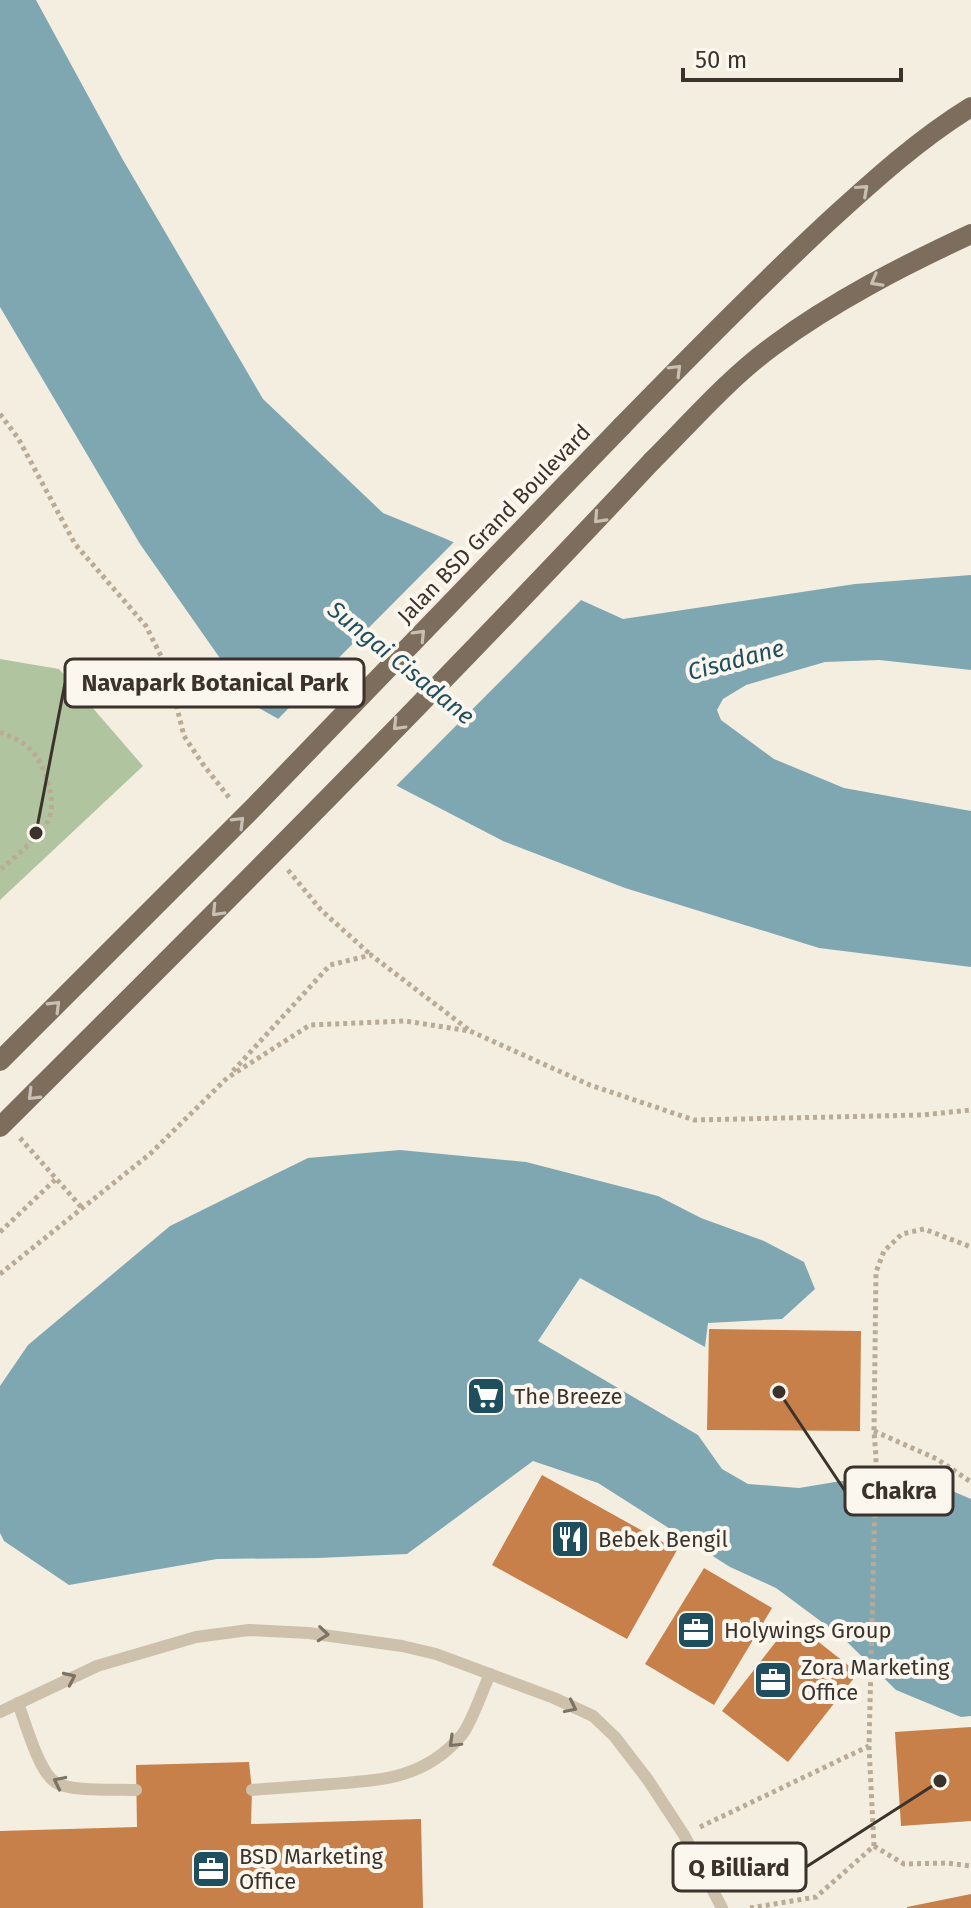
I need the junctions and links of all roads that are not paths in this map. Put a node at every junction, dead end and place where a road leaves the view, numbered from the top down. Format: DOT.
graph roads {
  1 [pos="971,107"];
  2 [pos="971,234"];
  3 [pos="0,1061"];
  4 [pos="0,1127"];
  5 [pos="490,1674"];
  6 [pos="18,1703"];
  7 [pos="0,1712"];
  8 [pos="136,1790"];
  9 [pos="252,1790"];
  10 [pos="722,1908"];
  3 -- 1 [label="main road, Jalan BSD Grand Boulevard, one-way, bridge"];
  2 -- 4 [label="main road, one-way, bridge"];
  6 -- 5 [label="lane, one-way"];
  5 -- 9 [label="lane, one-way"];
  5 -- 10 [label="lane, one-way"];
  6 -- 7 [label="lane"];
  8 -- 6 [label="lane, one-way"];
}
